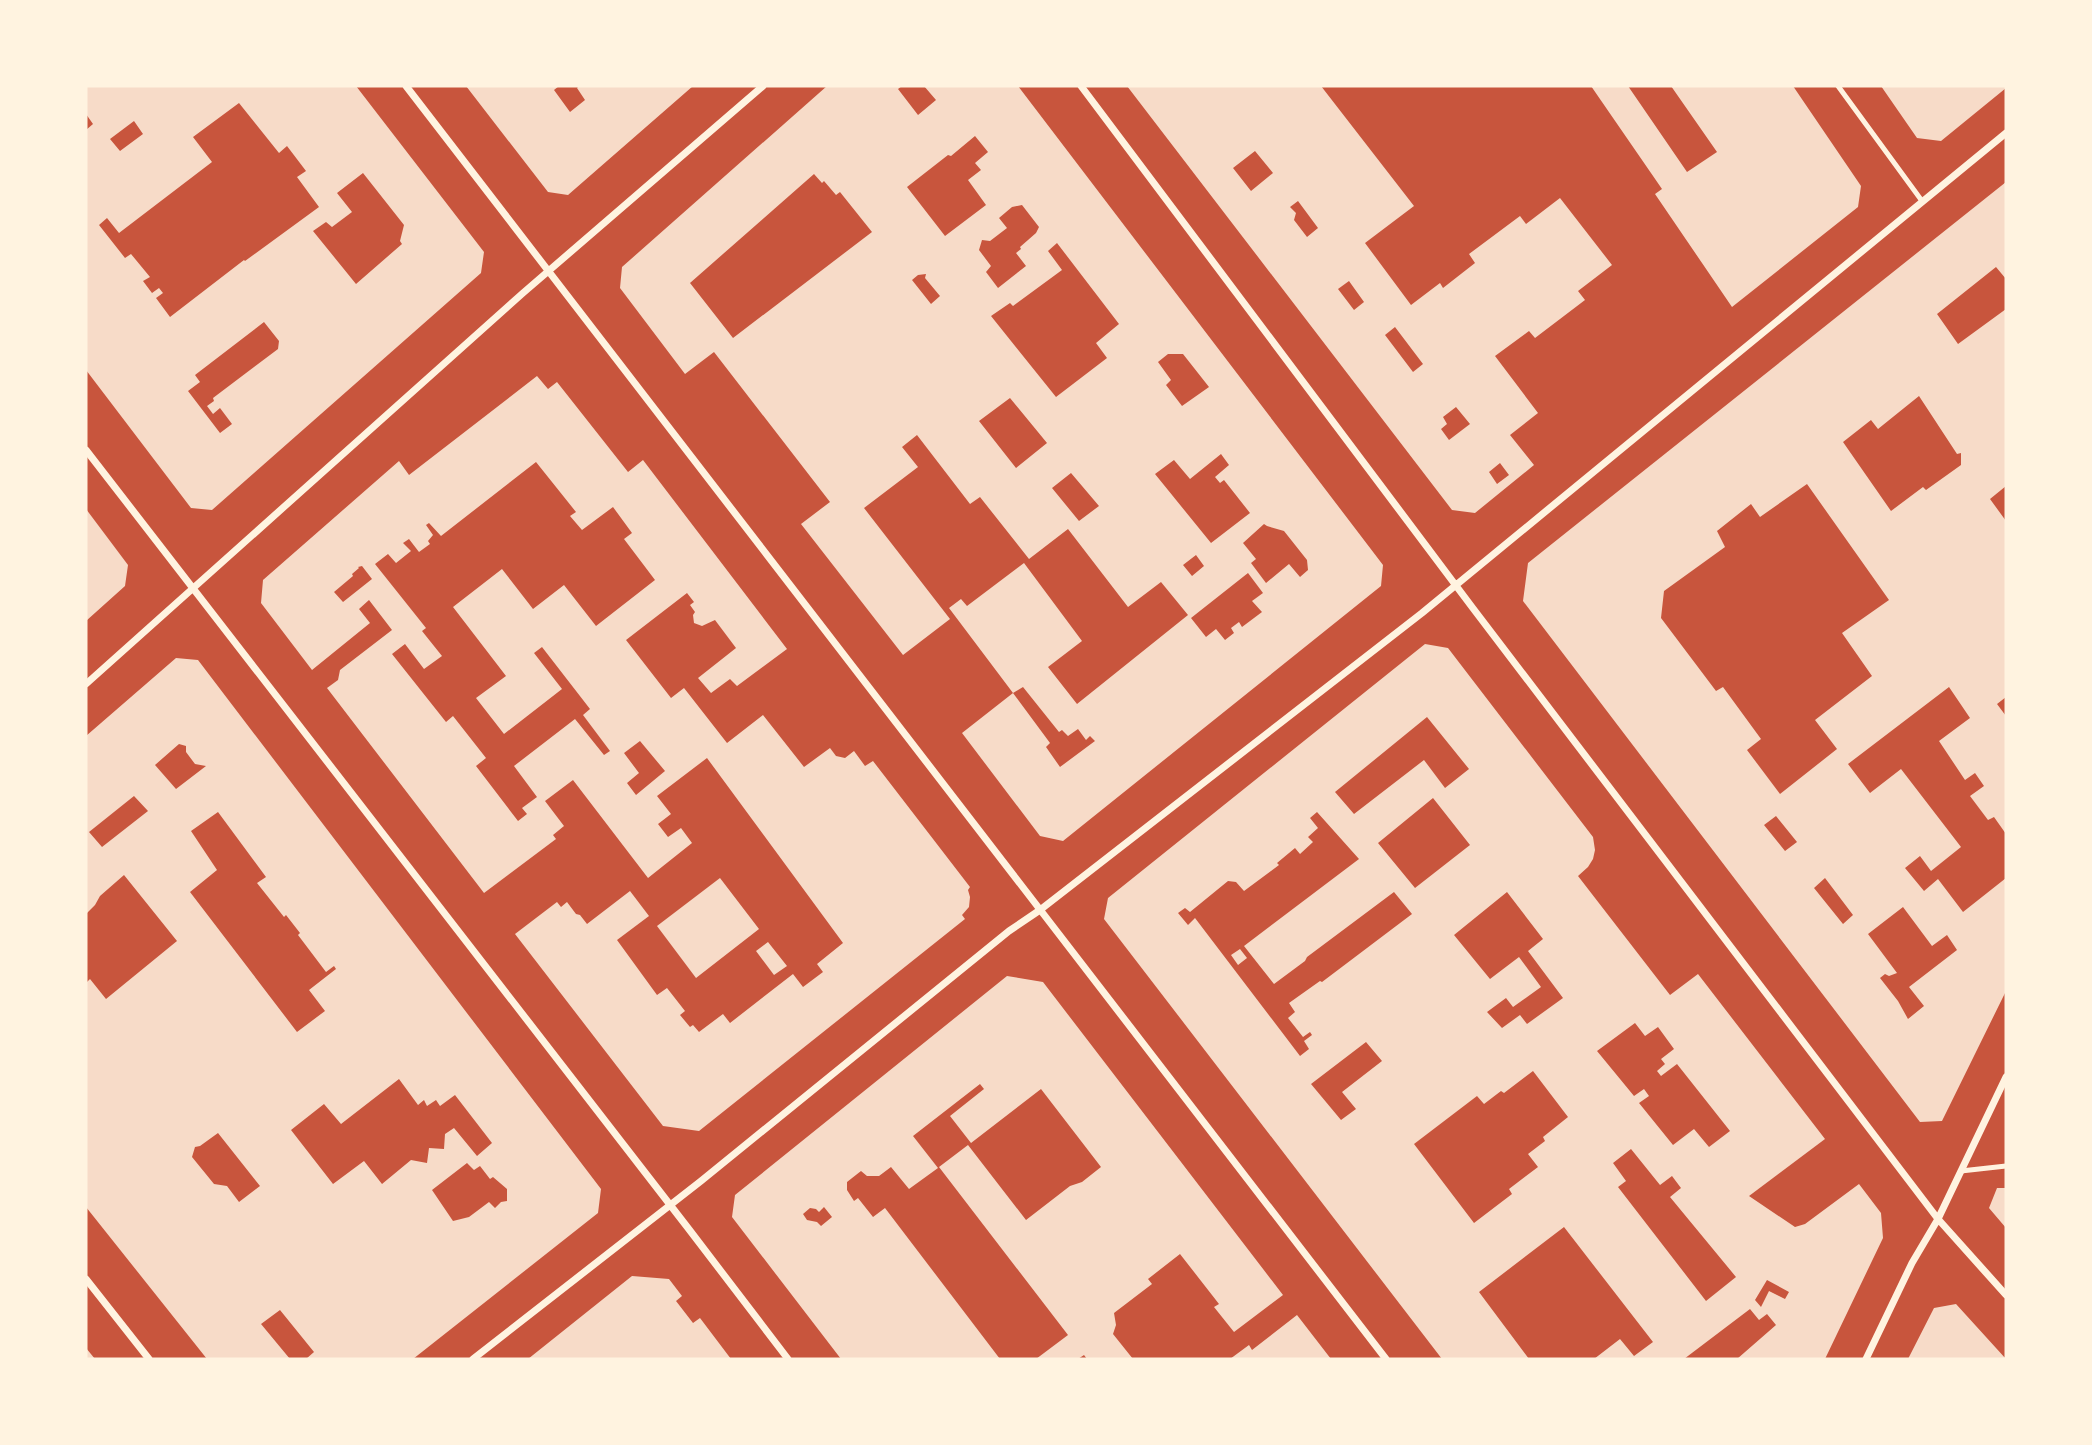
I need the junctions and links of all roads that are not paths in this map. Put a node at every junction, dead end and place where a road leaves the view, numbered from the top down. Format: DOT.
graph roads {
  1 [pos="406,86"];
  2 [pos="763,86"];
  3 [pos="1081,86"];
  4 [pos="1838,86"];
  5 [pos="2006,133"];
  6 [pos="1922,201"];
  7 [pos="549,272"];
  8 [pos="86,450"];
  9 [pos="1457,584"];
  10 [pos="193,589"];
  11 [pos="86,684"];
  12 [pos="1040,910"];
  13 [pos="2006,1077"];
  14 [pos="2006,1166"];
  15 [pos="1961,1171"];
  16 [pos="670,1204"];
  17 [pos="1938,1219"];
  18 [pos="86,1279"];
  19 [pos="2006,1295"];
  20 [pos="149,1359"];
  21 [pos="473,1359"];
  22 [pos="788,1359"];
  23 [pos="1386,1359"];
  24 [pos="1866,1359"];
  1 -- 7 [label="street"];
  2 -- 7 [label="street"];
  3 -- 9 [label="street"];
  4 -- 6 [label="lane"];
  5 -- 6 [label="street"];
  6 -- 9 [label="street"];
  7 -- 10 [label="street"];
  7 -- 12 [label="street"];
  8 -- 10 [label="street"];
  9 -- 12 [label="street"];
  9 -- 17 [label="street"];
  10 -- 11 [label="street"];
  10 -- 16 [label="street"];
  12 -- 16 [label="street"];
  12 -- 23 [label="street"];
  13 -- 15 [label="street"];
  14 -- 15 [label="lane"];
  15 -- 17 [label="street"];
  16 -- 21 [label="street"];
  16 -- 22 [label="street"];
  17 -- 19 [label="street"];
  17 -- 24 [label="street"];
  18 -- 20 [label="street"];
}
